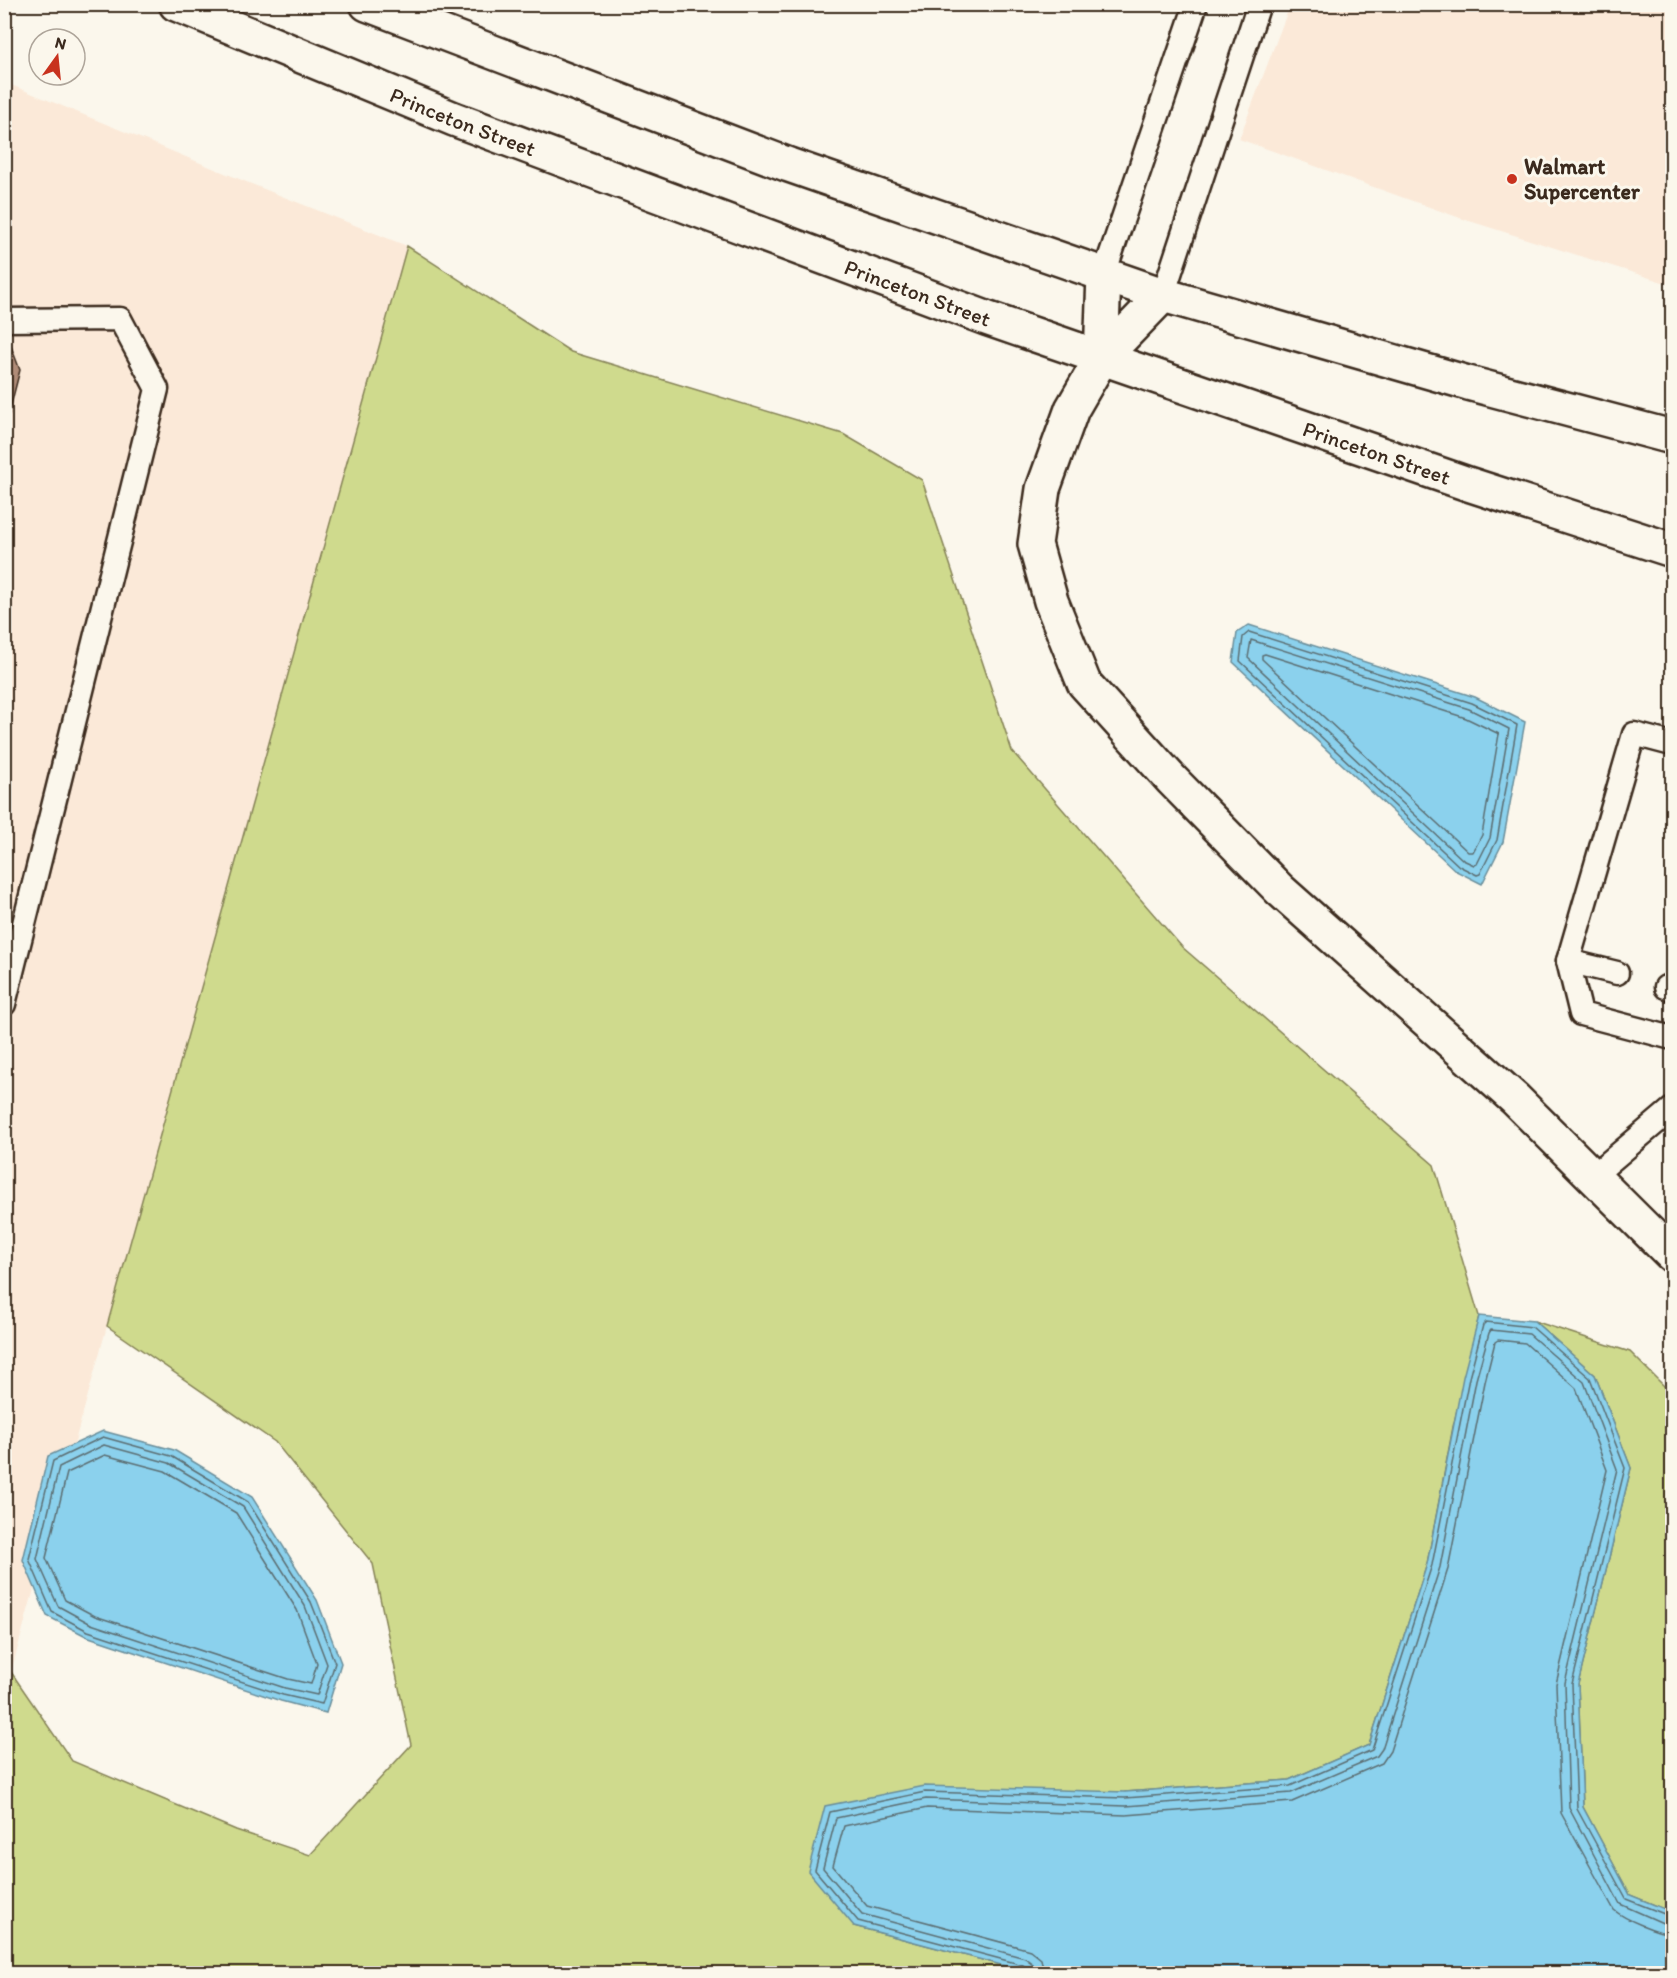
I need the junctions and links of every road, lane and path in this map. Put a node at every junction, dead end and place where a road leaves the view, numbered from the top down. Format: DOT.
graph roads {
  1 [pos="176,4"];
  2 [pos="367,4"];
  3 [pos="1196,4"];
  4 [pos="1259,4"];
  5 [pos="1104,274"];
  6 [pos="1162,295"];
  7 [pos="4,321"];
  8 [pos="1101,359"];
  9 [pos="1672,437"];
  10 [pos="1672,550"];
  11 [pos="1672,744"];
  12 [pos="1569,960"];
  13 [pos="1617,974"];
  14 [pos="4,1004"];
  15 [pos="1672,1038"];
  16 [pos="1672,1109"];
  17 [pos="1593,1176"];
  18 [pos="1672,1256"];
  1 -- 8 [label="main road, Princeton Street"];
  2 -- 5 [label="main road"];
  3 -- 5 [label="lane"];
  4 -- 6 [label="lane"];
  5 -- 6 [label="main road"];
  5 -- 8 [label="main road"];
  6 -- 8 [label="main road"];
  6 -- 9 [label="main road"];
  7 -- 14 [label="lane"];
  8 -- 10 [label="main road, Princeton Street"];
  8 -- 17 [label="main road"];
  11 -- 12 [label="lane"];
  12 -- 13 [label="lane"];
  12 -- 15 [label="lane"];
  16 -- 17 [label="lane"];
  17 -- 18 [label="main road"];
}
